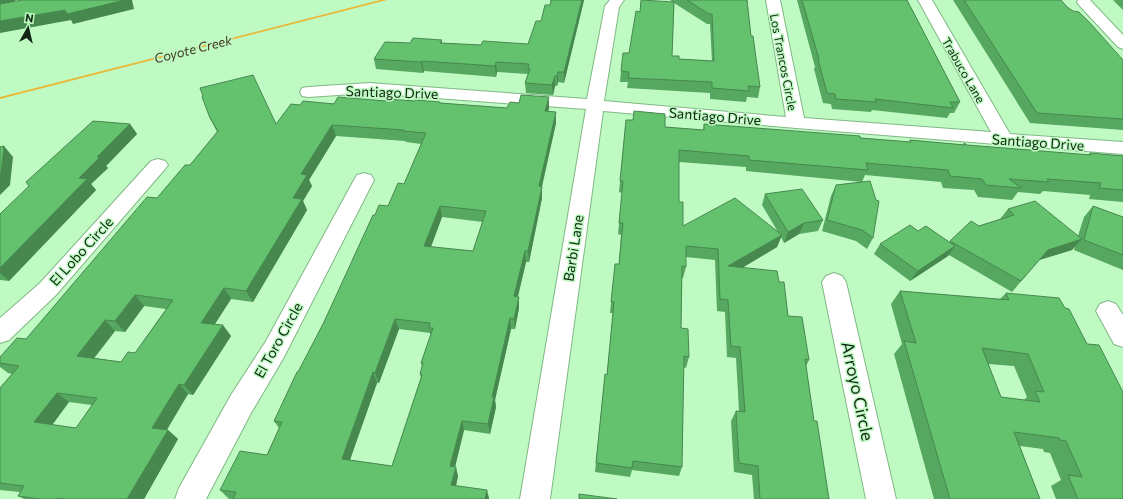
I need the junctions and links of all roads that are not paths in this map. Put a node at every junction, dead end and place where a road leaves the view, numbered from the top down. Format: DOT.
graph roads {
  1 [pos="617,0"];
  2 [pos="773,0"];
  3 [pos="925,0"];
  4 [pos="1084,2"];
  5 [pos="1123,44"];
  6 [pos="308,92"];
  7 [pos="595,105"];
  8 [pos="796,123"];
  9 [pos="1004,139"];
  10 [pos="1123,148"];
  11 [pos="158,165"];
  12 [pos="364,180"];
  13 [pos="834,282"];
  14 [pos="1108,311"];
  15 [pos="0,334"];
  16 [pos="1123,337"];
  17 [pos="190,499"];
  18 [pos="535,499"];
  19 [pos="881,499"];
  1 -- 7 [label="street, Barbi Lane"];
  2 -- 8 [label="street, Los Trancos Circle"];
  3 -- 9 [label="street, Trabuco Lane"];
  4 -- 5 [label="street"];
  6 -- 7 [label="street, Santiago Drive"];
  7 -- 8 [label="street, Santiago Drive"];
  7 -- 18 [label="street, Barbi Lane"];
  8 -- 9 [label="street, Santiago Drive"];
  9 -- 10 [label="street, Santiago Drive"];
  11 -- 15 [label="street, El Lobo Circle"];
  12 -- 17 [label="street, El Toro Circle"];
  13 -- 19 [label="street, Arroyo Circle"];
  14 -- 16 [label="street"];
}
